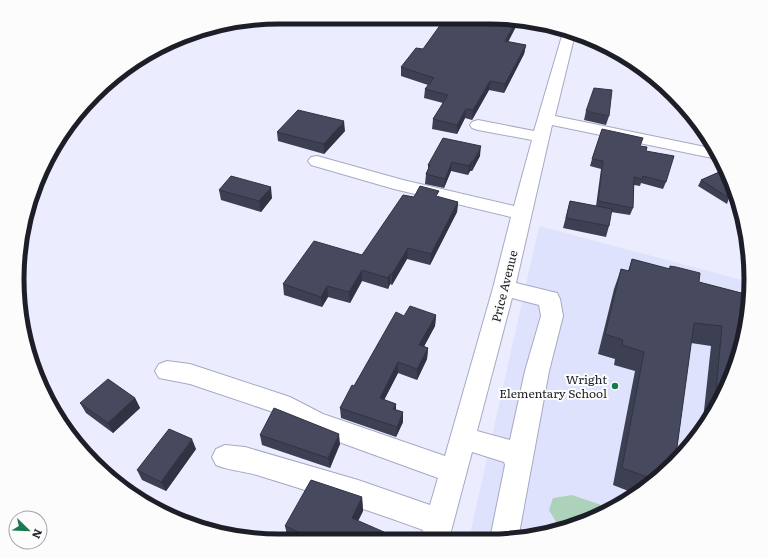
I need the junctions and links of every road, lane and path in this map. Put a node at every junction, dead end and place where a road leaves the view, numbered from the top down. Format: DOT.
graph roads {
  1 [pos="568,37"];
  2 [pos="478,124"];
  3 [pos="544,128"];
  4 [pos="711,154"];
  5 [pos="317,161"];
  6 [pos="523,214"];
  7 [pos="504,288"];
  8 [pos="167,371"];
  9 [pos="462,438"];
  10 [pos="225,457"];
  11 [pos="519,465"];
  12 [pos="453,471"];
  13 [pos="438,531"];
  14 [pos="505,533"];
  1 -- 3 [label="street, Price Avenue"];
  2 -- 3 [label="street"];
  3 -- 4 [label="street"];
  3 -- 6 [label="street, Price Avenue"];
  5 -- 6 [label="street"];
  6 -- 7 [label="street, Price Avenue"];
  7 -- 9 [label="street, Price Avenue"];
  7 -- 11 [label="street"];
  8 -- 12 [label="street"];
  9 -- 11 [label="street"];
  9 -- 12 [label="street, Price Avenue"];
  10 -- 13 [label="street"];
  11 -- 14 [label="street"];
  12 -- 13 [label="street, Price Avenue"];
}
